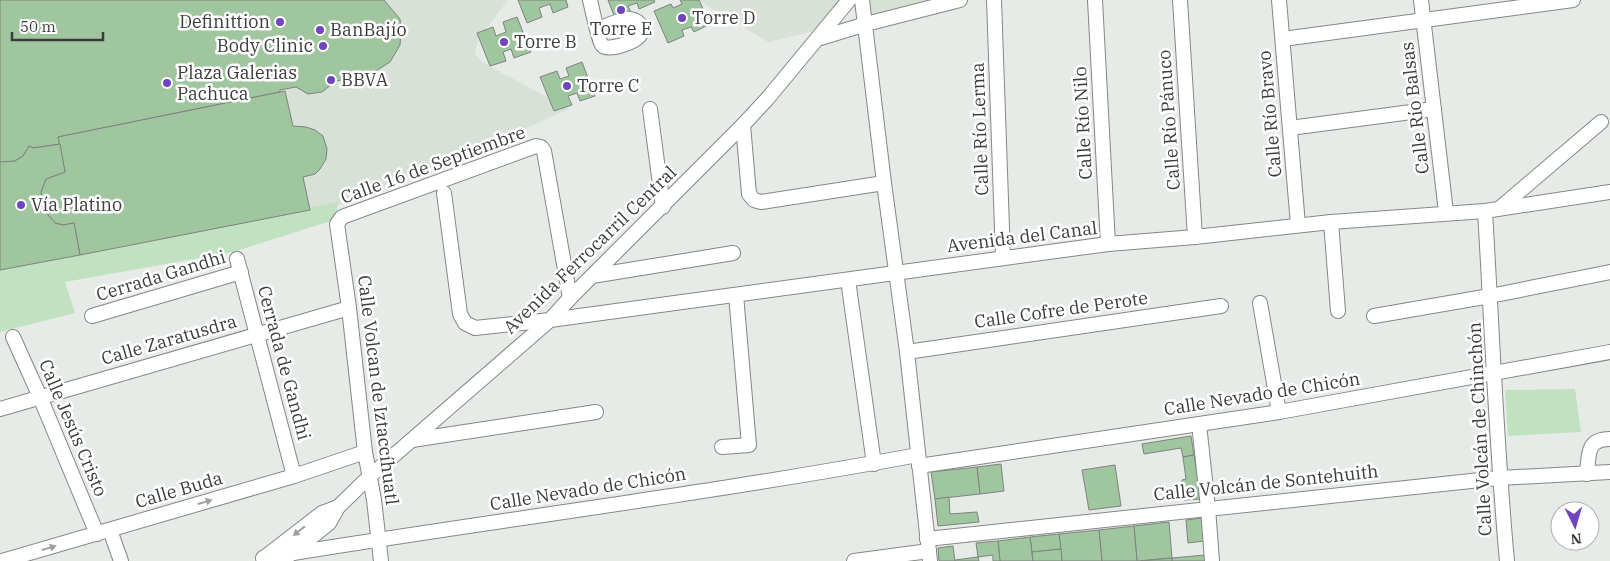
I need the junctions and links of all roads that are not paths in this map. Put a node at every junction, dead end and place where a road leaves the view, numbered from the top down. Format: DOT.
graph roads {
  1 [pos="590,0"];
  2 [pos="596,0"];
  3 [pos="849,0"];
  4 [pos="862,0"];
  5 [pos="960,0"];
  6 [pos="994,0"];
  7 [pos="1095,0"];
  8 [pos="1180,0"];
  9 [pos="1278,0"];
  10 [pos="1421,0"];
  11 [pos="1573,0"];
  12 [pos="1423,20"];
  13 [pos="866,24"];
  14 [pos="817,39"];
  15 [pos="1283,39"];
  16 [pos="650,109"];
  17 [pos="1434,109"];
  18 [pos="1601,122"];
  19 [pos="743,125"];
  20 [pos="1290,128"];
  21 [pos="884,183"];
  22 [pos="1610,192"];
  23 [pos="444,193"];
  24 [pos="663,207"];
  25 [pos="1501,207"];
  26 [pos="1485,211"];
  27 [pos="1446,212"];
  28 [pos="1331,222"];
  29 [pos="337,224"];
  30 [pos="1298,225"];
  31 [pos="1195,237"];
  32 [pos="1108,244"];
  33 [pos="733,253"];
  34 [pos="1003,258"];
  35 [pos="239,265"];
  36 [pos="1610,272"];
  37 [pos="895,273"];
  38 [pos="592,276"];
  39 [pos="848,280"];
  40 [pos="736,295"];
  41 [pos="1490,296"];
  42 [pos="570,298"];
  43 [pos="1260,303"];
  44 [pos="1220,306"];
  45 [pos="349,308"];
  46 [pos="1338,311"];
  47 [pos="92,316"];
  48 [pos="1374,316"];
  49 [pos="550,320"];
  50 [pos="257,334"];
  51 [pos="13,337"];
  52 [pos="907,352"];
  53 [pos="1610,352"];
  54 [pos="1495,373"];
  55 [pos="40,397"];
  56 [pos="0,409"];
  57 [pos="596,412"];
  58 [pos="1279,412"];
  59 [pos="1199,424"];
  60 [pos="1610,439"];
  61 [pos="412,440"];
  62 [pos="722,447"];
  63 [pos="366,452"];
  64 [pos="919,461"];
  65 [pos="874,464"];
  66 [pos="1610,472"];
  67 [pos="1587,474"];
  68 [pos="294,476"];
  69 [pos="369,477"];
  70 [pos="1499,478"];
  71 [pos="338,507"];
  72 [pos="1208,508"];
  73 [pos="104,532"];
  74 [pos="378,538"];
  75 [pos="929,550"];
  76 [pos="286,557"];
  77 [pos="262,560"];
  78 [pos="2,561"];
  79 [pos="121,561"];
  80 [pos="381,561"];
  81 [pos="854,561"];
  82 [pos="1212,561"];
  83 [pos="1507,561"];
  1 -- 2 [label="street"];
  3 -- 14 [label="street, Avenida Ferrocarril Central"];
  4 -- 13 [label="street"];
  5 -- 13 [label="street"];
  6 -- 34 [label="street, Calle Río Lerma"];
  7 -- 32 [label="street, Calle Río Nilo"];
  8 -- 31 [label="street, Calle Río Pánuco"];
  9 -- 15 [label="street, Calle Río Bravo"];
  10 -- 12 [label="street, Calle Río Balsas"];
  11 -- 12 [label="street"];
  12 -- 15 [label="street"];
  12 -- 17 [label="street, Calle Río Balsas"];
  13 -- 14 [label="street"];
  13 -- 21 [label="street"];
  14 -- 19 [label="street, Avenida Ferrocarril Central"];
  15 -- 20 [label="street, Calle Río Bravo"];
  16 -- 24 [label="street"];
  17 -- 20 [label="street"];
  17 -- 27 [label="street, Calle Río Balsas"];
  18 -- 25 [label="street, Avenida del Canal"];
  19 -- 21 [label="street"];
  19 -- 24 [label="street, Avenida Ferrocarril Central"];
  20 -- 30 [label="street, Calle Río Bravo"];
  21 -- 37 [label="street"];
  22 -- 25 [label="street, Avenida del Canal"];
  23 -- 49 [label="street, Avenida del Canal"];
  24 -- 38 [label="street, Avenida Ferrocarril Central"];
  25 -- 26 [label="street, Avenida del Canal"];
  26 -- 27 [label="street, Avenida del Canal"];
  26 -- 41 [label="street, Calle Volcán de Chinchón"];
  27 -- 28 [label="street, Avenida del Canal"];
  28 -- 30 [label="street, Avenida del Canal"];
  28 -- 46 [label="street"];
  29 -- 42 [label="street, Calle 16 de Septiembre"];
  29 -- 45 [label="street, Calle Volcan de Iztaccíhuatl"];
  30 -- 31 [label="street, Avenida del Canal"];
  31 -- 32 [label="street, Avenida del Canal"];
  32 -- 34 [label="street, Avenida del Canal"];
  33 -- 38 [label="street"];
  34 -- 37 [label="street, Avenida del Canal"];
  35 -- 47 [label="street, Cerrada Gandhi"];
  35 -- 50 [label="street, Cerrada de Gandhi"];
  36 -- 41 [label="street, Calle Volcán de Chinchón"];
  37 -- 39 [label="street, Avenida del Canal"];
  37 -- 52 [label="street"];
  38 -- 42 [label="street, Avenida Ferrocarril Central"];
  39 -- 40 [label="street, Avenida del Canal"];
  39 -- 65 [label="street"];
  40 -- 49 [label="street, Avenida del Canal"];
  40 -- 62 [label="street"];
  41 -- 48 [label="street, Calle Volcán de Chinchón"];
  41 -- 54 [label="street, Calle Volcán de Chinchón"];
  42 -- 49 [label="street, Avenida Ferrocarril Central"];
  43 -- 58 [label="street"];
  44 -- 52 [label="street, Calle Cofre de Perote"];
  45 -- 50 [label="street, Calle Zaratusdra"];
  45 -- 63 [label="street, Calle Volcan de Iztaccíhuatl"];
  49 -- 61 [label="street, Avenida Ferrocarril Central"];
  50 -- 55 [label="street, Calle Zaratusdra"];
  50 -- 68 [label="street, Cerrada de Gandhi"];
  51 -- 55 [label="street, Calle Jesús Cristo"];
  52 -- 64 [label="street"];
  53 -- 54 [label="street, Calle Nevado de Chicón"];
  54 -- 58 [label="street, Calle Nevado de Chicón"];
  54 -- 70 [label="street, Calle Volcán de Chinchón"];
  55 -- 56 [label="street, Calle Zaratusdra"];
  55 -- 73 [label="street, Calle Jesús Cristo"];
  57 -- 61 [label="street"];
  58 -- 59 [label="street, Calle Nevado de Chicón"];
  59 -- 64 [label="street, Calle Nevado de Chicón"];
  59 -- 72 [label="street"];
  60 -- 67 [label="street"];
  61 -- 69 [label="street, Avenida Ferrocarril Central"];
  63 -- 68 [label="street, Calle Buda"];
  63 -- 69 [label="street, Calle Volcan de Iztaccíhuatl"];
  64 -- 65 [label="street, Calle Nevado de Chicón"];
  64 -- 75 [label="street"];
  65 -- 74 [label="street, Calle Nevado de Chicón"];
  66 -- 67 [label="street, Calle Volcán de Sontehuith"];
  67 -- 70 [label="street, Calle Volcán de Sontehuith"];
  73 -- 68 [label="street, Calle Buda, one-way"];
  69 -- 71 [label="street, Avenida Ferrocarril Central"];
  69 -- 74 [label="street, Calle Volcan de Iztaccíhuatl"];
  70 -- 72 [label="street, Calle Volcán de Sontehuith"];
  70 -- 83 [label="street, Calle Volcán de Chinchón"];
  71 -- 76 [label="street, Avenida Ferrocarril Central"];
  71 -- 77 [label="street, Avenida Ferrocarril Central, one-way"];
  72 -- 75 [label="street, Calle Volcán de Sontehuith"];
  72 -- 82 [label="street"];
  78 -- 73 [label="street, Calle Buda, one-way"];
  73 -- 79 [label="street, Calle Jesús Cristo"];
  74 -- 76 [label="street, Calle Nevado de Chicón"];
  74 -- 80 [label="street, Calle Volcan de Iztaccíhuatl"];
  75 -- 81 [label="street, Calle Volcán de Sontehuith"];
  76 -- 77 [label="street, Calle Nevado de Chicón"];
}
